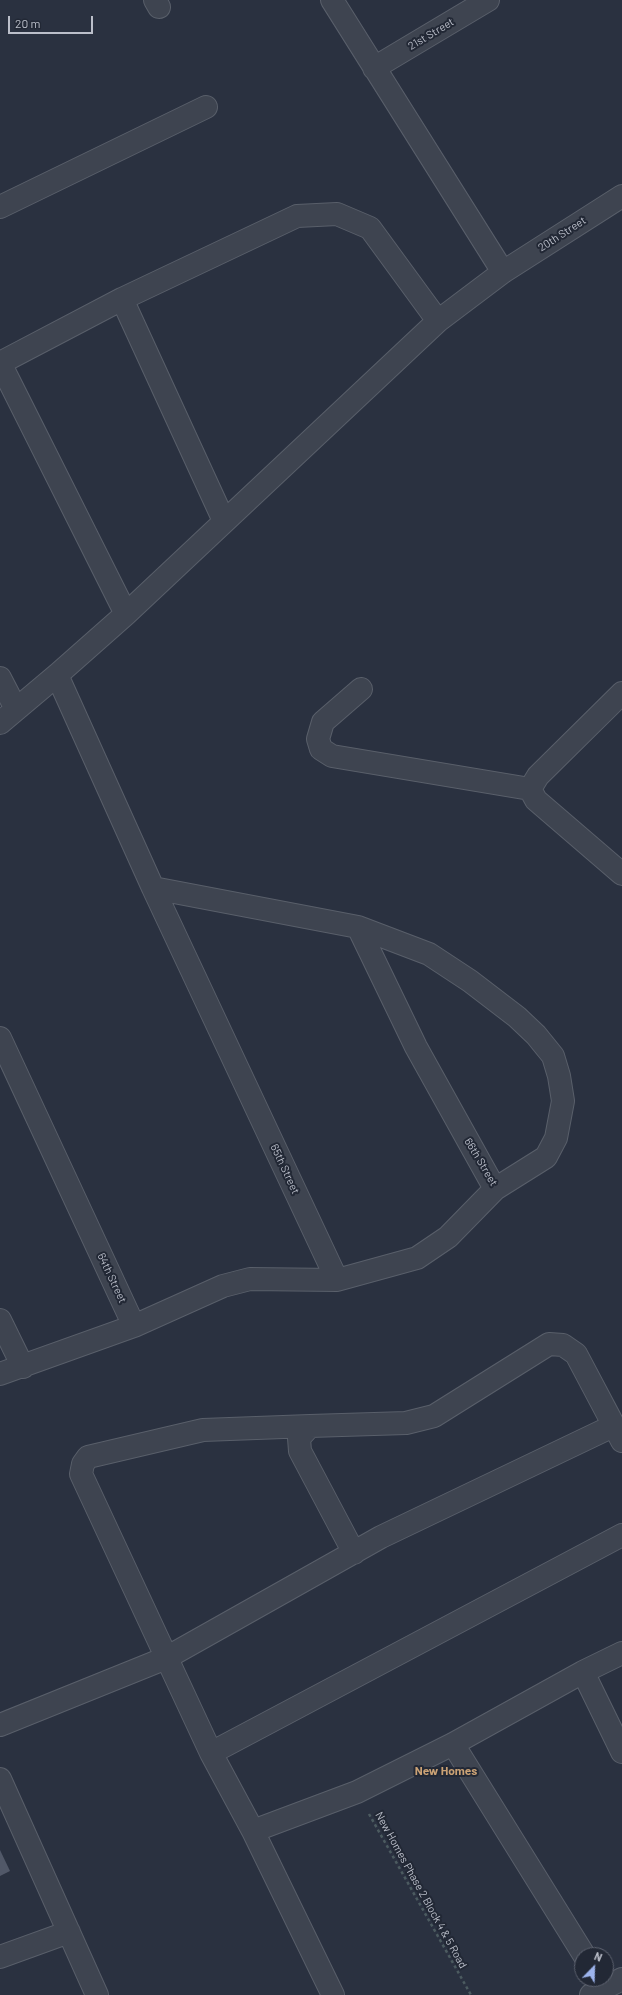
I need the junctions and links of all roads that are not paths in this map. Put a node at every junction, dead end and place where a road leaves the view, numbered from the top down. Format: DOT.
graph roads {
  1 [pos="332,0"];
  2 [pos="488,0"];
  3 [pos="374,68"];
  4 [pos="206,107"];
  5 [pos="622,196"];
  6 [pos="0,207"];
  7 [pos="503,272"];
  8 [pos="122,299"];
  9 [pos="438,321"];
  10 [pos="224,521"];
  11 [pos="126,614"];
  12 [pos="57,675"];
  13 [pos="0,678"];
  14 [pos="361,689"];
  15 [pos="622,693"];
  16 [pos="8,716"];
  17 [pos="530,789"];
  18 [pos="622,874"];
  19 [pos="153,888"];
  20 [pos="358,927"];
  21 [pos="0,1038"];
  22 [pos="495,1190"];
  23 [pos="337,1280"];
  24 [pos="0,1320"];
  25 [pos="134,1326"];
  26 [pos="23,1367"];
  27 [pos="0,1374"];
  28 [pos="310,1426"];
  29 [pos="618,1434"];
  30 [pos="622,1535"];
  31 [pos="354,1553"];
  32 [pos="622,1653"];
  33 [pos="166,1658"];
  34 [pos="584,1672"];
  35 [pos="0,1725"];
  36 [pos="453,1744"];
  37 [pos="622,1752"];
  38 [pos="211,1753"];
  39 [pos="0,1779"];
  40 [pos="253,1831"];
  41 [pos="69,1932"];
  42 [pos="579,1947"];
  43 [pos="0,1957"];
  44 [pos="97,1995"];
  45 [pos="332,1995"];
  1 -- 3 [label="street"];
  2 -- 3 [label="street, 21st Street"];
  3 -- 7 [label="street"];
  4 -- 6 [label="street"];
  5 -- 7 [label="street, 20th Street"];
  7 -- 9 [label="street, 20th Street"];
  8 -- 9 [label="street"];
  8 -- 10 [label="street"];
  8 -- 11 [label="street"];
  9 -- 10 [label="street, 20th Street"];
  10 -- 11 [label="street, 20th Street"];
  11 -- 12 [label="street, 20th Street"];
  12 -- 16 [label="street, 20th Street"];
  12 -- 19 [label="street, 65th Street"];
  13 -- 16 [label="street"];
  14 -- 17 [label="street"];
  15 -- 17 [label="street"];
  17 -- 18 [label="street"];
  19 -- 20 [label="street"];
  19 -- 23 [label="street, 65th Street"];
  20 -- 22 [label="street, 66th Street"];
  20 -- 22 [label="street, 66th Street"];
  21 -- 25 [label="street, 64th Street"];
  22 -- 23 [label="street"];
  23 -- 25 [label="street"];
  24 -- 26 [label="street"];
  25 -- 26 [label="street"];
  26 -- 27 [label="street"];
  28 -- 29 [label="street"];
  28 -- 31 [label="street"];
  28 -- 33 [label="street"];
  29 -- 31 [label="street"];
  30 -- 38 [label="street"];
  31 -- 33 [label="street"];
  32 -- 34 [label="street"];
  33 -- 35 [label="street"];
  33 -- 38 [label="street"];
  34 -- 36 [label="street"];
  34 -- 37 [label="street"];
  36 -- 40 [label="street"];
  36 -- 42 [label="street"];
  38 -- 40 [label="street"];
  39 -- 41 [label="street"];
  40 -- 45 [label="street"];
  41 -- 43 [label="street"];
  41 -- 44 [label="street"];
}
